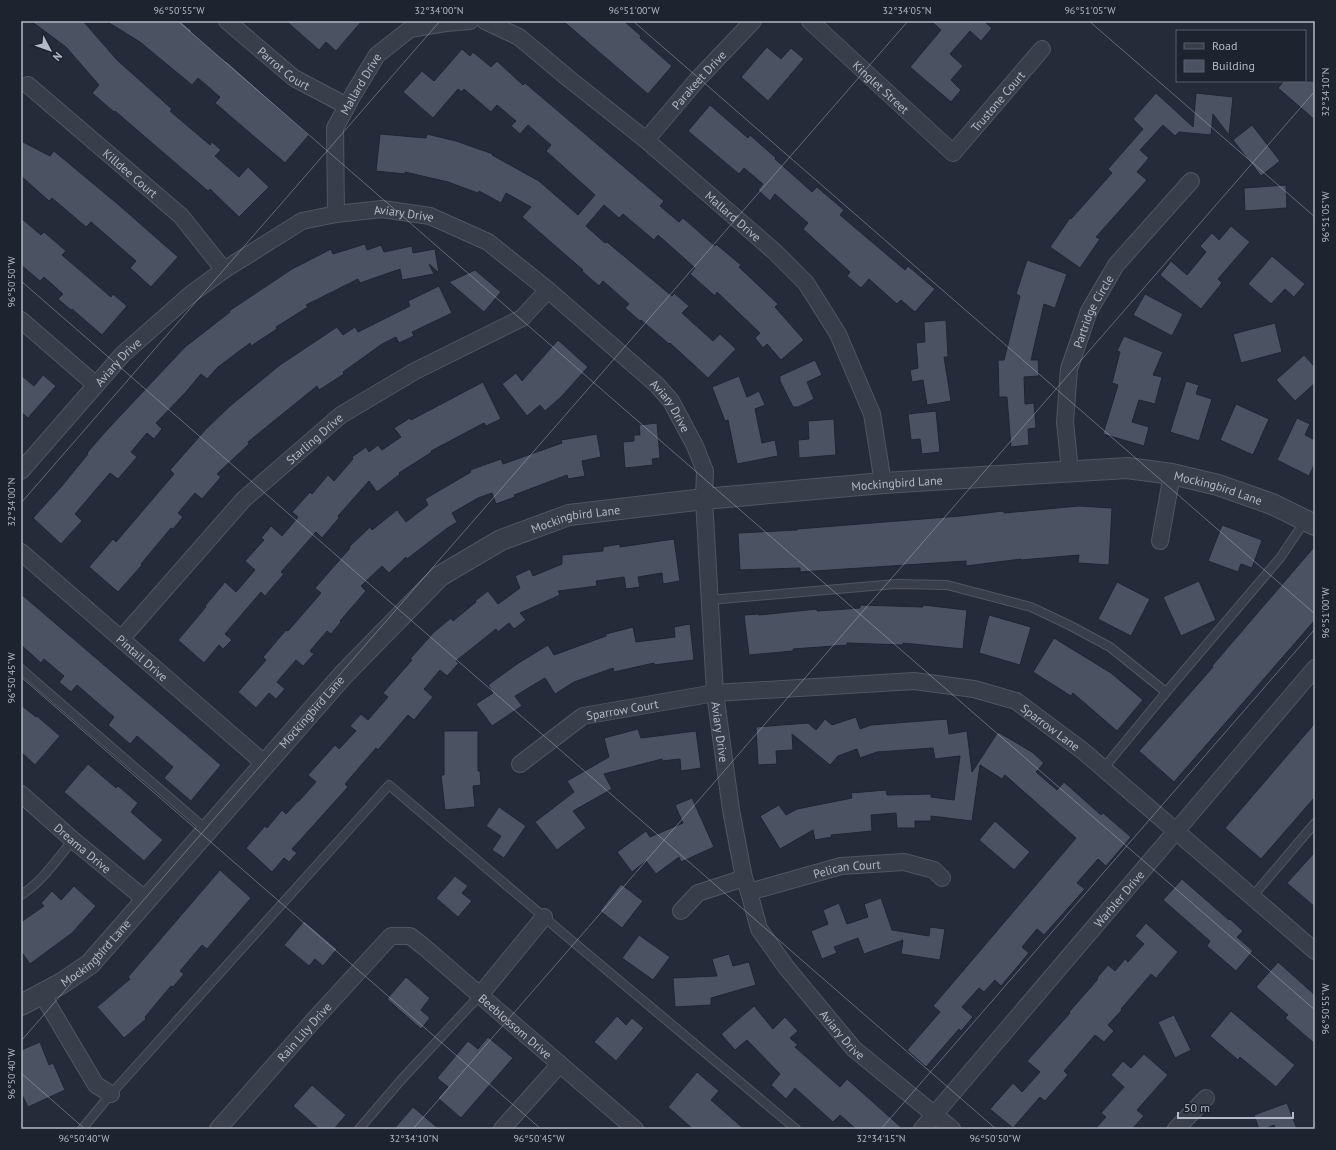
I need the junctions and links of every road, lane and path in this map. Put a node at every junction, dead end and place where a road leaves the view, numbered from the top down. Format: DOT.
graph roads {
  1 [pos="227,21"];
  2 [pos="470,21"];
  3 [pos="485,21"];
  4 [pos="753,21"];
  5 [pos="810,21"];
  6 [pos="445,22"];
  7 [pos="1042,49"];
  8 [pos="28,85"];
  9 [pos="346,106"];
  10 [pos="646,140"];
  11 [pos="953,153"];
  12 [pos="1191,181"];
  13 [pos="336,214"];
  14 [pos="224,270"];
  15 [pos="548,290"];
  16 [pos="21,320"];
  17 [pos="96,385"];
  18 [pos="21,471"];
  19 [pos="1070,471"];
  20 [pos="1172,474"];
  21 [pos="883,483"];
  22 [pos="704,499"];
  23 [pos="1310,523"];
  24 [pos="1160,541"];
  25 [pos="21,552"];
  26 [pos="710,600"];
  27 [pos="121,639"];
  28 [pos="1315,668"];
  29 [pos="21,669"];
  30 [pos="1166,692"];
  31 [pos="715,693"];
  32 [pos="265,764"];
  33 [pos="520,764"];
  34 [pos="1103,769"];
  35 [pos="21,794"];
  36 [pos="1315,823"];
  37 [pos="208,830"];
  38 [pos="1176,832"];
  39 [pos="73,840"];
  40 [pos="942,878"];
  41 [pos="746,885"];
  42 [pos="21,895"];
  43 [pos="1252,897"];
  44 [pos="146,900"];
  45 [pos="681,911"];
  46 [pos="544,917"];
  47 [pos="391,936"];
  48 [pos="1315,951"];
  49 [pos="42,994"];
  50 [pos="480,995"];
  51 [pos="21,1006"];
  52 [pos="560,1064"];
  53 [pos="111,1094"];
  54 [pos="1206,1098"];
  55 [pos="935,1114"];
  56 [pos="82,1129"];
  57 [pos="218,1129"];
  58 [pos="359,1129"];
  59 [pos="502,1129"];
  60 [pos="635,1129"];
  61 [pos="796,1129"];
  62 [pos="922,1129"];
  63 [pos="952,1129"];
  64 [pos="1176,1129"];
  1 -- 9 [label="street, Parrot Court"];
  2 -- 6 [label="street, Mallard Drive"];
  3 -- 10 [label="street, Mallard Drive"];
  4 -- 10 [label="street, Parakeet Drive"];
  5 -- 11 [label="street, Kinglet Street"];
  6 -- 9 [label="street, Mallard Drive"];
  7 -- 11 [label="street, Trustone Court"];
  8 -- 14 [label="street, Killdee Court"];
  9 -- 13 [label="street, Mallard Drive"];
  10 -- 21 [label="street, Mallard Drive"];
  12 -- 19 [label="street, Partridge Circle"];
  13 -- 14 [label="street, Aviary Drive"];
  13 -- 15 [label="street, Aviary Drive"];
  14 -- 17 [label="street, Aviary Drive"];
  15 -- 22 [label="street, Aviary Drive"];
  15 -- 27 [label="street, Starling Drive"];
  16 -- 17 [label="street"];
  17 -- 18 [label="street, Aviary Drive"];
  19 -- 20 [label="street, Mockingbird Lane"];
  19 -- 21 [label="street, Mockingbird Lane"];
  20 -- 23 [label="street, Mockingbird Lane"];
  20 -- 24 [label="street"];
  21 -- 22 [label="street, Mockingbird Lane"];
  22 -- 26 [label="street, Aviary Drive"];
  22 -- 32 [label="street, Mockingbird Lane"];
  23 -- 30 [label="lane"];
  25 -- 27 [label="street, Pintail Drive"];
  26 -- 30 [label="lane"];
  26 -- 31 [label="street, Aviary Drive"];
  27 -- 32 [label="street, Pintail Drive"];
  28 -- 38 [label="street, Warbler Drive"];
  29 -- 37 [label="lane"];
  30 -- 34 [label="lane"];
  31 -- 33 [label="street, Sparrow Court"];
  31 -- 34 [label="street, Sparrow Lane"];
  31 -- 41 [label="street, Aviary Drive"];
  32 -- 37 [label="street, Mockingbird Lane"];
  34 -- 38 [label="street, Sparrow Lane"];
  35 -- 39 [label="street, Dreama Drive"];
  36 -- 43 [label="lane"];
  37 -- 44 [label="street, Mockingbird Lane"];
  38 -- 43 [label="street, Sparrow Lane"];
  38 -- 55 [label="street, Warbler Drive"];
  39 -- 42 [label="lane"];
  39 -- 44 [label="street, Dreama Drive"];
  40 -- 41 [label="street, Pelican Court"];
  41 -- 45 [label="street, Pelican Court"];
  41 -- 55 [label="street, Aviary Drive"];
  43 -- 48 [label="street, Sparrow Lane"];
  44 -- 49 [label="street, Mockingbird Lane"];
  46 -- 50 [label="street"];
  46 -- 53 [label="lane"];
  46 -- 61 [label="lane"];
  47 -- 50 [label="street, Beeblossom Drive"];
  47 -- 57 [label="street, Rain Lily Drive"];
  49 -- 51 [label="street, Mockingbird Lane"];
  49 -- 53 [label="street"];
  50 -- 52 [label="street, Beeblossom Drive"];
  50 -- 58 [label="lane"];
  52 -- 59 [label="street"];
  52 -- 60 [label="street, Beeblossom Drive"];
  53 -- 56 [label="lane"];
  54 -- 64 [label="street"];
  55 -- 62 [label="street, Warbler Drive"];
  55 -- 63 [label="street, Aviary Drive"];
}
